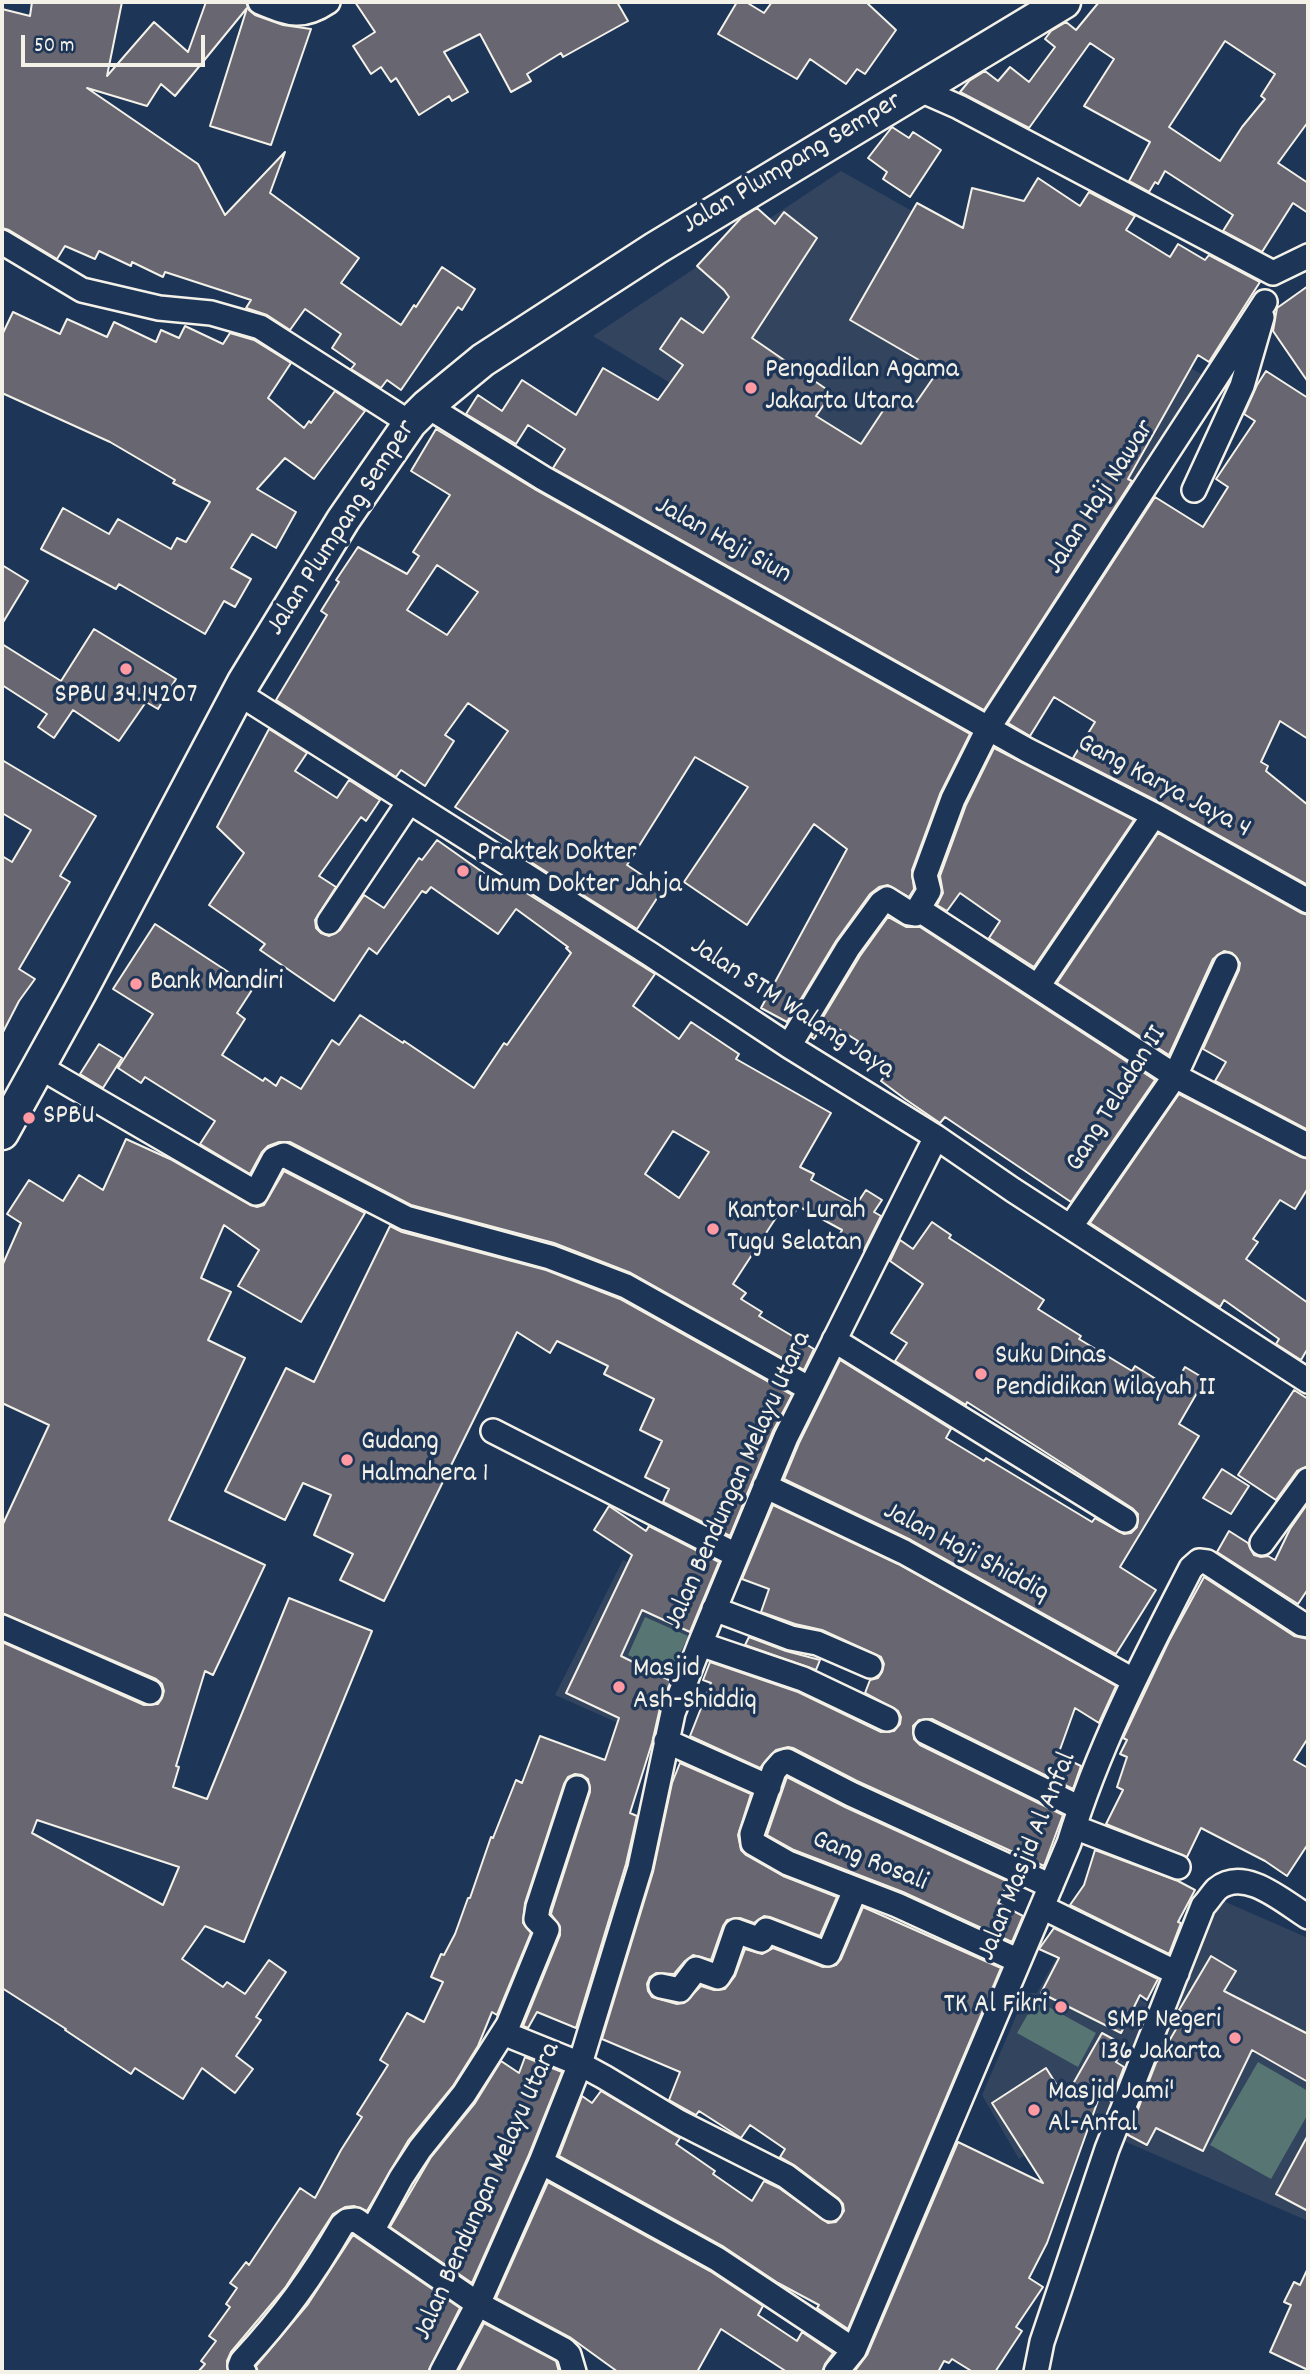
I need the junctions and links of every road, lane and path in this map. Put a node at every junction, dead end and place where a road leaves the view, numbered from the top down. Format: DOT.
graph roads {
  1 [pos="260,2"];
  2 [pos="328,2"];
  3 [pos="1064,2"];
  4 [pos="918,89"];
  5 [pos="2,242"];
  6 [pos="1308,256"];
  7 [pos="1273,273"];
  8 [pos="1265,302"];
  9 [pos="418,414"];
  10 [pos="1194,490"];
  11 [pos="238,693"];
  12 [pos="989,727"];
  13 [pos="409,802"];
  14 [pos="1154,815"];
  15 [pos="1307,894"];
  16 [pos="918,909"];
  17 [pos="329,922"];
  18 [pos="1226,965"];
  19 [pos="1038,986"];
  20 [pos="789,1046"];
  21 [pos="38,1066"];
  22 [pos="1175,1076"];
  23 [pos="2,1133"];
  24 [pos="936,1137"];
  25 [pos="1308,1145"];
  26 [pos="1071,1226"];
  27 [pos="834,1340"];
  28 [pos="1307,1376"];
  29 [pos="810,1389"];
  30 [pos="493,1431"];
  31 [pos="1308,1480"];
  32 [pos="765,1486"];
  33 [pos="1125,1520"];
  34 [pos="1262,1543"];
  35 [pos="736,1555"];
  36 [pos="714,1609"];
  37 [pos="1308,1625"];
  38 [pos="2,1626"];
  39 [pos="700,1644"];
  40 [pos="870,1666"];
  41 [pos="1133,1680"];
  42 [pos="150,1692"];
  43 [pos="887,1719"];
  44 [pos="926,1732"];
  45 [pos="666,1741"];
  46 [pos="769,1787"];
  47 [pos="577,1788"];
  48 [pos="1077,1818"];
  49 [pos="1178,1867"];
  50 [pos="855,1890"];
  51 [pos="1046,1896"];
  52 [pos="1308,1917"];
  53 [pos="1019,1961"];
  54 [pos="1177,1973"];
  55 [pos="662,1986"];
  56 [pos="503,2034"];
  57 [pos="580,2064"];
  58 [pos="541,2162"];
  59 [pos="830,2209"];
  60 [pos="372,2231"];
  61 [pos="478,2304"];
  62 [pos="853,2350"];
  63 [pos="244,2372"];
  64 [pos="442,2372"];
  65 [pos="574,2372"];
  66 [pos="836,2372"];
  67 [pos="1036,2372"];
  1 -- 2 [label="street"];
  3 -- 4 [label="main road, Jalan Plumpang Semper"];
  4 -- 7 [label="street"];
  4 -- 9 [label="main road, Jalan Plumpang Semper"];
  5 -- 9 [label="street, Jalan Haji Siun"];
  6 -- 7 [label="street"];
  7 -- 8 [label="street"];
  8 -- 10 [label="street"];
  8 -- 12 [label="street, Jalan Haji Nawar"];
  9 -- 11 [label="main road, Jalan Plumpang Semper"];
  9 -- 12 [label="street, Jalan Haji Siun"];
  11 -- 13 [label="street, Jalan STM Walang Jaya"];
  11 -- 21 [label="main road, Jalan Plumpang Semper"];
  12 -- 14 [label="street, Gang Karya Jaya 4"];
  12 -- 16 [label="street, Jalan Haji Nawar"];
  13 -- 17 [label="street"];
  13 -- 20 [label="street, Jalan STM Walang Jaya"];
  14 -- 15 [label="street, Gang Karya Jaya 4"];
  14 -- 19 [label="street"];
  16 -- 19 [label="street"];
  16 -- 20 [label="street"];
  18 -- 22 [label="street, Gang Teladan II"];
  19 -- 22 [label="street"];
  20 -- 24 [label="street, Jalan STM Walang Jaya"];
  21 -- 23 [label="main road, Jalan Plumpang Semper"];
  21 -- 29 [label="street"];
  22 -- 25 [label="street"];
  22 -- 26 [label="street, Gang Teladan II"];
  24 -- 26 [label="street, Jalan STM Walang Jaya"];
  24 -- 27 [label="street, Jalan Bendungan Melayu Utara"];
  26 -- 28 [label="street, Jalan STM Walang Jaya"];
  27 -- 29 [label="street, Jalan Bendungan Melayu Utara"];
  27 -- 33 [label="street"];
  29 -- 32 [label="street, Jalan Bendungan Melayu Utara"];
  30 -- 35 [label="street"];
  31 -- 34 [label="street"];
  32 -- 35 [label="street, Jalan Bendungan Melayu Utara"];
  32 -- 41 [label="street, Jalan Haji Shiddiq"];
  35 -- 36 [label="street, Jalan Bendungan Melayu Utara"];
  36 -- 39 [label="street, Jalan Bendungan Melayu Utara"];
  36 -- 40 [label="street"];
  37 -- 41 [label="street, Jalan Masjid Al Anfal"];
  38 -- 42 [label="street"];
  39 -- 43 [label="street"];
  39 -- 45 [label="street, Jalan Bendungan Melayu Utara"];
  41 -- 48 [label="street, Jalan Masjid Al Anfal"];
  44 -- 48 [label="street"];
  45 -- 46 [label="street"];
  45 -- 57 [label="street, Jalan Bendungan Melayu Utara"];
  46 -- 50 [label="street, Gang Rosali"];
  46 -- 51 [label="street"];
  47 -- 56 [label="street"];
  48 -- 49 [label="street"];
  48 -- 51 [label="street, Jalan Masjid Al Anfal"];
  50 -- 53 [label="street, Gang Rosali"];
  50 -- 55 [label="street"];
  51 -- 53 [label="street, Jalan Masjid Al Anfal"];
  51 -- 54 [label="street"];
  52 -- 54 [label="street"];
  53 -- 62 [label="street, Jalan Masjid Al Anfal"];
  54 -- 67 [label="street"];
  56 -- 57 [label="street"];
  56 -- 60 [label="street"];
  57 -- 58 [label="street, Jalan Bendungan Melayu Utara"];
  57 -- 59 [label="street"];
  58 -- 61 [label="street, Jalan Bendungan Melayu Utara"];
  58 -- 62 [label="street"];
  60 -- 61 [label="street"];
  60 -- 63 [label="street"];
  61 -- 64 [label="street, Jalan Bendungan Melayu Utara"];
  61 -- 65 [label="street"];
  62 -- 66 [label="street, Jalan Masjid Al Anfal"];
}
